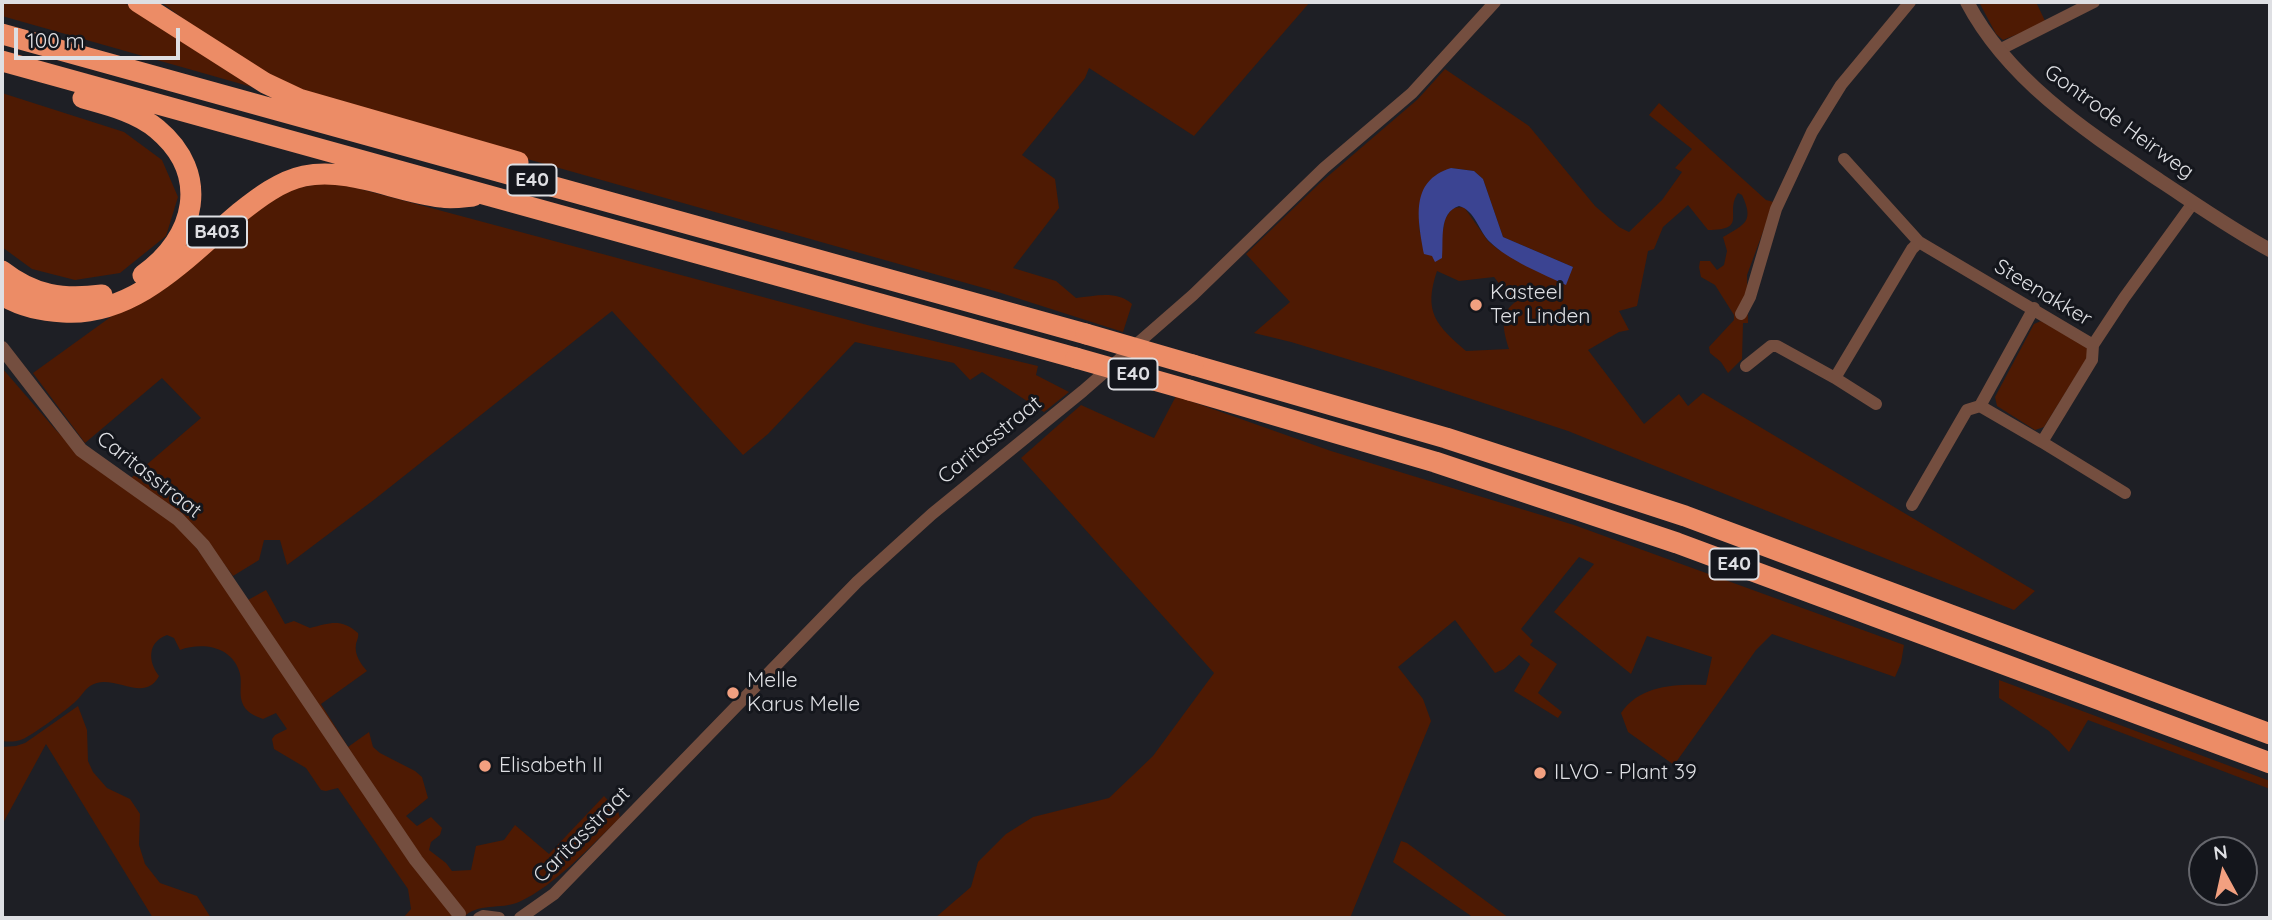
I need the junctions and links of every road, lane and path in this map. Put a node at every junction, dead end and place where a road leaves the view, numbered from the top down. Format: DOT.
graph roads {
  1 [pos="138,2"];
  2 [pos="1495,2"];
  3 [pos="1910,2"];
  4 [pos="1967,2"];
  5 [pos="2094,2"];
  6 [pos="2,34"];
  7 [pos="1999,50"];
  8 [pos="2,61"];
  9 [pos="2,74"];
  10 [pos="1844,159"];
  11 [pos="493,196"];
  12 [pos="2193,203"];
  13 [pos="1919,243"];
  14 [pos="2270,250"];
  15 [pos="2,271"];
  16 [pos="2,295"];
  17 [pos="2034,308"];
  18 [pos="1741,314"];
  19 [pos="1062,327"];
  20 [pos="2093,345"];
  21 [pos="2,348"];
  22 [pos="1746,366"];
  23 [pos="1835,379"];
  24 [pos="1876,404"];
  25 [pos="1974,408"];
  26 [pos="2042,442"];
  27 [pos="2124,493"];
  28 [pos="1912,505"];
  29 [pos="2270,734"];
  30 [pos="2270,763"];
  31 [pos="463,916"];
  32 [pos="479,918"];
  33 [pos="499,918"];
  34 [pos="520,918"];
  1 -- 19 [label="highway"];
  2 -- 34 [label="street, Caritasstraat"];
  3 -- 18 [label="street"];
  4 -- 7 [label="street, Gontrode Heirweg"];
  5 -- 7 [label="street"];
  6 -- 19 [label="highway, E40"];
  7 -- 12 [label="street, Gontrode Heirweg"];
  8 -- 11 [label="highway, E40"];
  9 -- 15 [label="highway, B403"];
  10 -- 13 [label="street, Steenakker"];
  11 -- 16 [label="highway, B403"];
  11 -- 30 [label="highway, E40, bridge"];
  12 -- 14 [label="street, Gontrode Heirweg"];
  12 -- 20 [label="street, Steenakker"];
  13 -- 17 [label="street, Steenakker"];
  13 -- 23 [label="street"];
  17 -- 20 [label="street, Steenakker"];
  17 -- 25 [label="street"];
  19 -- 29 [label="highway, E40, bridge"];
  20 -- 26 [label="street"];
  21 -- 31 [label="street, Caritasstraat"];
  22 -- 23 [label="street"];
  23 -- 24 [label="street"];
  25 -- 26 [label="street"];
  25 -- 28 [label="street"];
  26 -- 27 [label="street"];
  32 -- 33 [label="street"];
}
